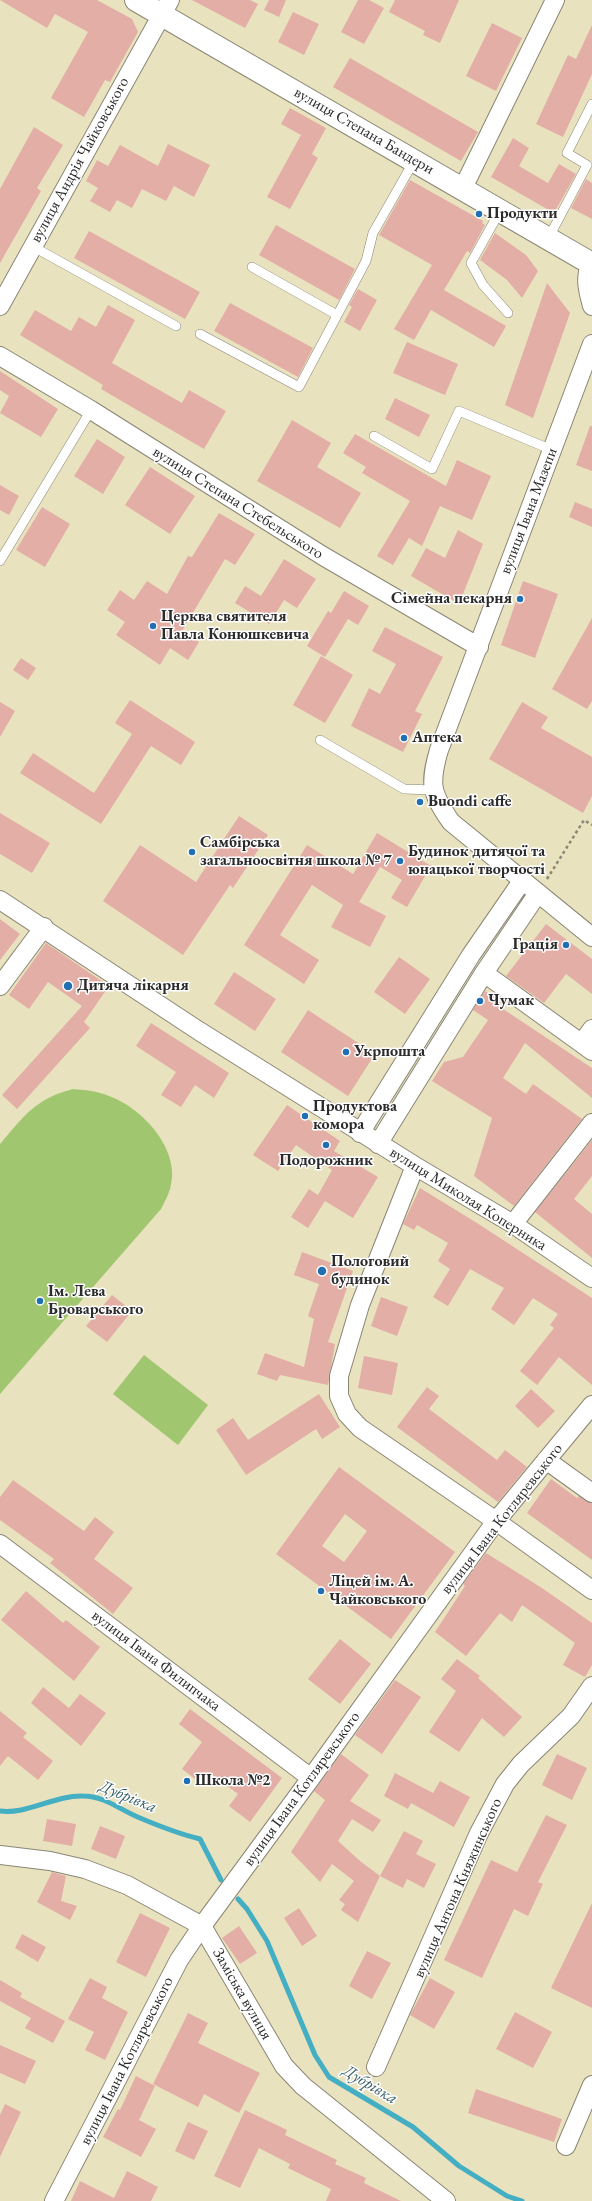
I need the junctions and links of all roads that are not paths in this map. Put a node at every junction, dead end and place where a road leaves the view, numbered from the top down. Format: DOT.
graph roads {
  1 [pos="136,0"];
  2 [pos="555,0"];
  3 [pos="166,7"];
  4 [pos="592,104"];
  5 [pos="414,160"];
  6 [pos="463,188"];
  7 [pos="501,210"];
  8 [pos="548,238"];
  9 [pos="32,246"];
  10 [pos="591,263"];
  11 [pos="252,267"];
  12 [pos="0,306"];
  13 [pos="592,306"];
  14 [pos="508,312"];
  15 [pos="337,315"];
  16 [pos="176,326"];
  17 [pos="200,334"];
  18 [pos="592,344"];
  19 [pos="0,356"];
  20 [pos="91,410"];
  21 [pos="374,436"];
  22 [pos="552,450"];
  23 [pos="0,561"];
  24 [pos="479,646"];
  25 [pos="320,740"];
  26 [pos="433,790"];
  27 [pos="522,881"];
  28 [pos="538,893"];
  29 [pos="0,900"];
  30 [pos="44,927"];
  31 [pos="592,937"];
  32 [pos="484,973"];
  33 [pos="0,986"];
  34 [pos="589,1041"];
  35 [pos="592,1123"];
  36 [pos="360,1133"];
  37 [pos="378,1144"];
  38 [pos="415,1166"];
  39 [pos="513,1224"];
  40 [pos="592,1278"];
  41 [pos="592,1405"];
  42 [pos="546,1460"];
  43 [pos="592,1493"];
  44 [pos="496,1521"];
  45 [pos="0,1544"];
  46 [pos="592,1590"];
  47 [pos="592,1686"];
  48 [pos="312,1778"];
  49 [pos="0,1855"];
  50 [pos="202,1926"];
  51 [pos="376,2067"];
  52 [pos="592,2085"];
  53 [pos="566,2146"];
  54 [pos="54,2201"];
  55 [pos="446,2201"];
  1 -- 3 [label="main road, вулиця Степана Бандери"];
  2 -- 6 [label="street"];
  3 -- 5 [label="main road, вулиця Степана Бандери"];
  3 -- 9 [label="street, вулиця Андрія Чайковського"];
  4 -- 8 [label="lane"];
  5 -- 6 [label="main road, вулиця Степана Бандери"];
  5 -- 15 [label="lane"];
  6 -- 7 [label="main road, вулиця Степана Бандери"];
  7 -- 8 [label="main road, вулиця Степана Бандери"];
  7 -- 14 [label="lane"];
  8 -- 10 [label="main road, вулиця Степана Бандери"];
  9 -- 12 [label="street, вулиця Андрія Чайковського"];
  9 -- 16 [label="lane"];
  10 -- 13 [label="street"];
  11 -- 15 [label="lane"];
  15 -- 17 [label="lane"];
  18 -- 22 [label="street, вулиця Івана Мазепи"];
  19 -- 20 [label="street, вулиця Степана Стебельського"];
  20 -- 23 [label="lane"];
  20 -- 24 [label="street, вулиця Степана Стебельського"];
  21 -- 22 [label="lane"];
  22 -- 24 [label="street, вулиця Івана Мазепи"];
  24 -- 26 [label="street, вулиця Івана Мазепи"];
  25 -- 26 [label="lane"];
  26 -- 27 [label="street, вулиця Івана Мазепи"];
  27 -- 28 [label="street, вулиця Івана Мазепи"];
  27 -- 36 [label="street"];
  28 -- 31 [label="street, вулиця Івана Мазепи"];
  28 -- 32 [label="street"];
  29 -- 30 [label="street, вулиця Миколая Коперника"];
  30 -- 33 [label="street"];
  30 -- 36 [label="street, вулиця Миколая Коперника"];
  32 -- 34 [label="street"];
  32 -- 37 [label="street"];
  35 -- 39 [label="street"];
  36 -- 37 [label="street, вулиця Миколая Коперника"];
  37 -- 38 [label="street, вулиця Миколая Коперника"];
  38 -- 39 [label="street, вулиця Миколая Коперника"];
  38 -- 44 [label="street"];
  39 -- 40 [label="street, вулиця Миколая Коперника"];
  41 -- 42 [label="street, вулиця Івана Котляревського"];
  42 -- 43 [label="street"];
  42 -- 44 [label="street, вулиця Івана Котляревського"];
  44 -- 46 [label="street"];
  44 -- 48 [label="street, вулиця Івана Котляревського"];
  45 -- 48 [label="street, вулиця Івана Филипчака"];
  47 -- 51 [label="street, вулиця Антона Княжинського"];
  48 -- 50 [label="street, вулиця Івана Котляревського"];
  49 -- 50 [label="street"];
  50 -- 54 [label="street, вулиця Івана Котляревського"];
  50 -- 55 [label="street, Заміська вулиця"];
  52 -- 53 [label="street"];
}
